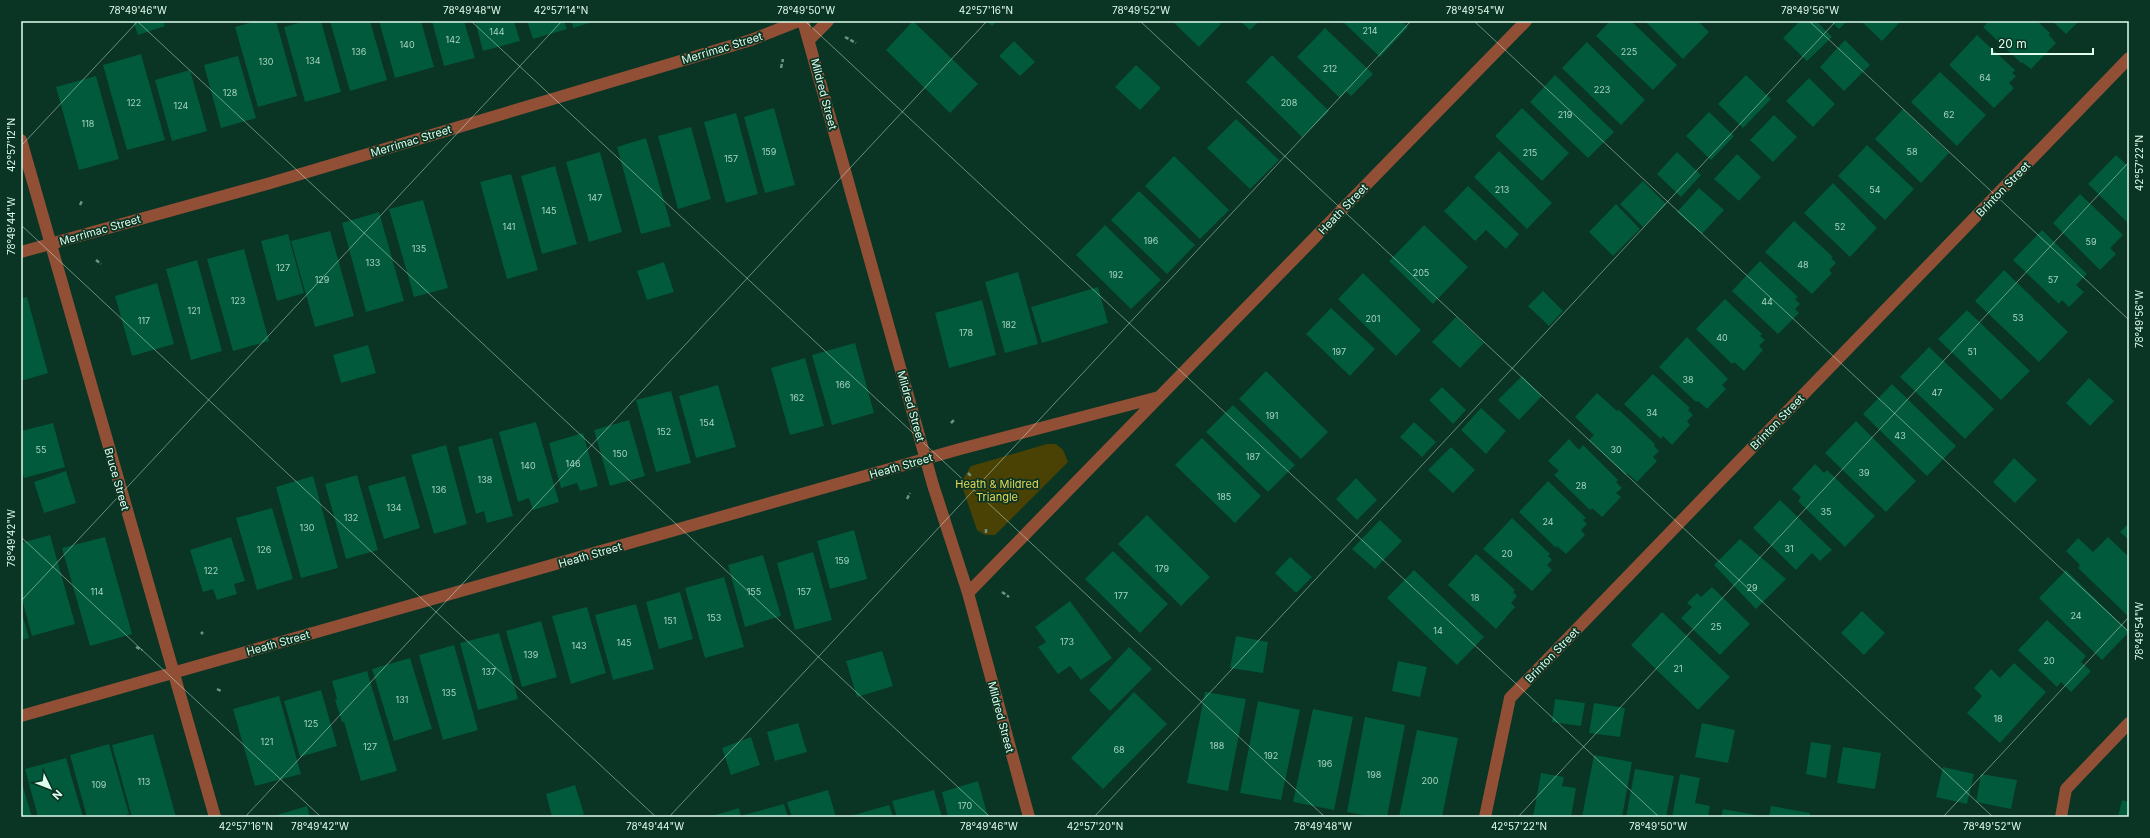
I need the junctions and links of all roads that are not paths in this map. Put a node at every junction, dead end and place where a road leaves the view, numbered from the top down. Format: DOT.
graph roads {
  1 [pos="799,21"];
  2 [pos="803,21"];
  3 [pos="828,21"];
  4 [pos="1526,21"];
  5 [pos="809,40"];
  6 [pos="2129,58"];
  7 [pos="21,140"];
  8 [pos="50,244"];
  9 [pos="21,252"];
  10 [pos="1159,397"];
  11 [pos="926,459"];
  12 [pos="968,593"];
  13 [pos="172,673"];
  14 [pos="21,716"];
  15 [pos="2129,723"];
  16 [pos="215,817"];
  17 [pos="1028,817"];
  18 [pos="1485,817"];
  19 [pos="2061,817"];
  1 -- 8 [label="street, Merrimac Street"];
  2 -- 5 [label="street, Mildred Street"];
  3 -- 5 [label="street"];
  4 -- 10 [label="street, Heath Street"];
  5 -- 11 [label="street, Mildred Street"];
  6 -- 18 [label="street, Brinton Street"];
  7 -- 8 [label="street, Bruce Street"];
  8 -- 9 [label="street, Merrimac Street"];
  8 -- 13 [label="street, Bruce Street"];
  10 -- 11 [label="street, Heath Street"];
  10 -- 12 [label="street, Heath Street"];
  11 -- 12 [label="street, Mildred Street"];
  11 -- 13 [label="street, Heath Street"];
  12 -- 17 [label="street, Mildred Street"];
  13 -- 14 [label="street, Heath Street"];
  13 -- 16 [label="street, Bruce Street"];
  15 -- 19 [label="street"];
}
